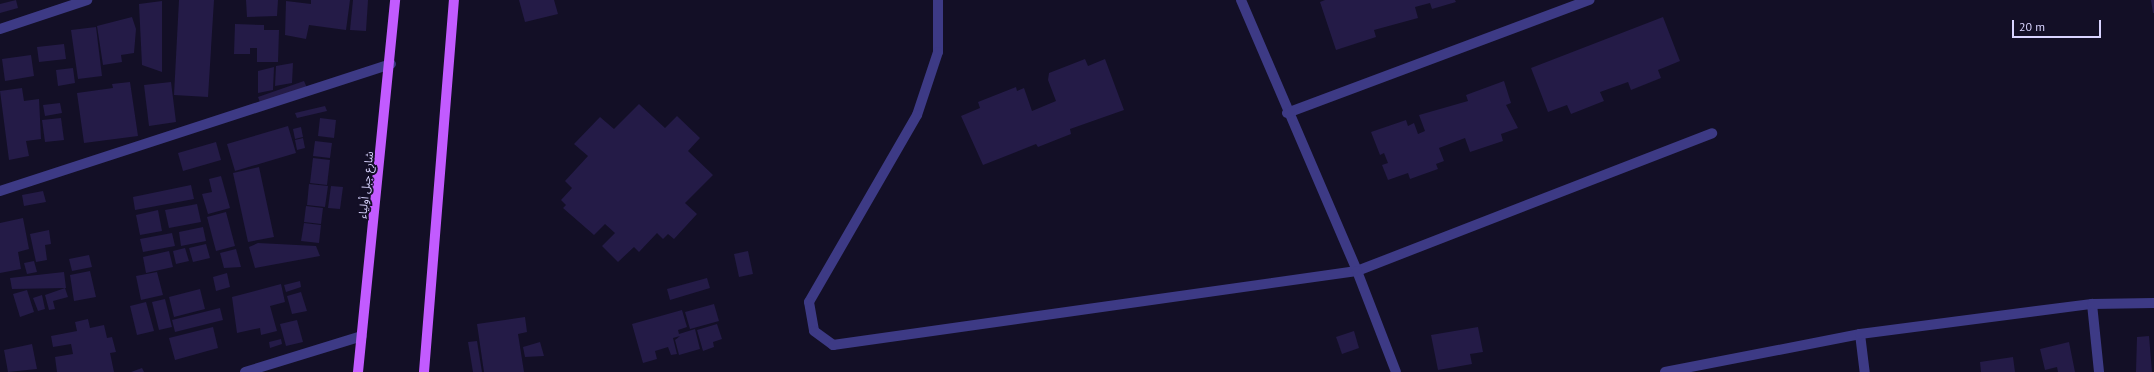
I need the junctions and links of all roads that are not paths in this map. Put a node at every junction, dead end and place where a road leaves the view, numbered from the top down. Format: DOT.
graph roads {
  1 [pos="87,0"];
  2 [pos="395,0"];
  3 [pos="454,0"];
  4 [pos="938,0"];
  5 [pos="1241,0"];
  6 [pos="1590,0"];
  7 [pos="0,29"];
  8 [pos="391,64"];
  9 [pos="1287,113"];
  10 [pos="1712,133"];
  11 [pos="0,191"];
  12 [pos="1357,271"];
  13 [pos="2092,304"];
  14 [pos="2154,304"];
  15 [pos="1860,334"];
  16 [pos="362,336"];
  17 [pos="245,372"];
  18 [pos="358,372"];
  19 [pos="424,372"];
  20 [pos="1396,372"];
  21 [pos="1665,372"];
  22 [pos="1865,372"];
  23 [pos="2099,372"];
  1 -- 7 [label="street"];
  2 -- 8 [label="main road, شارع جبل أولياء"];
  3 -- 19 [label="main road"];
  4 -- 12 [label="street"];
  5 -- 9 [label="street"];
  6 -- 9 [label="street"];
  8 -- 11 [label="street"];
  8 -- 16 [label="main road, شارع جبل أولياء"];
  9 -- 12 [label="street"];
  10 -- 12 [label="street"];
  12 -- 20 [label="street"];
  13 -- 14 [label="street"];
  13 -- 15 [label="street"];
  13 -- 23 [label="street"];
  15 -- 21 [label="street"];
  15 -- 22 [label="street"];
  16 -- 17 [label="street"];
  16 -- 18 [label="main road, شارع جبل أولياء"];
}
